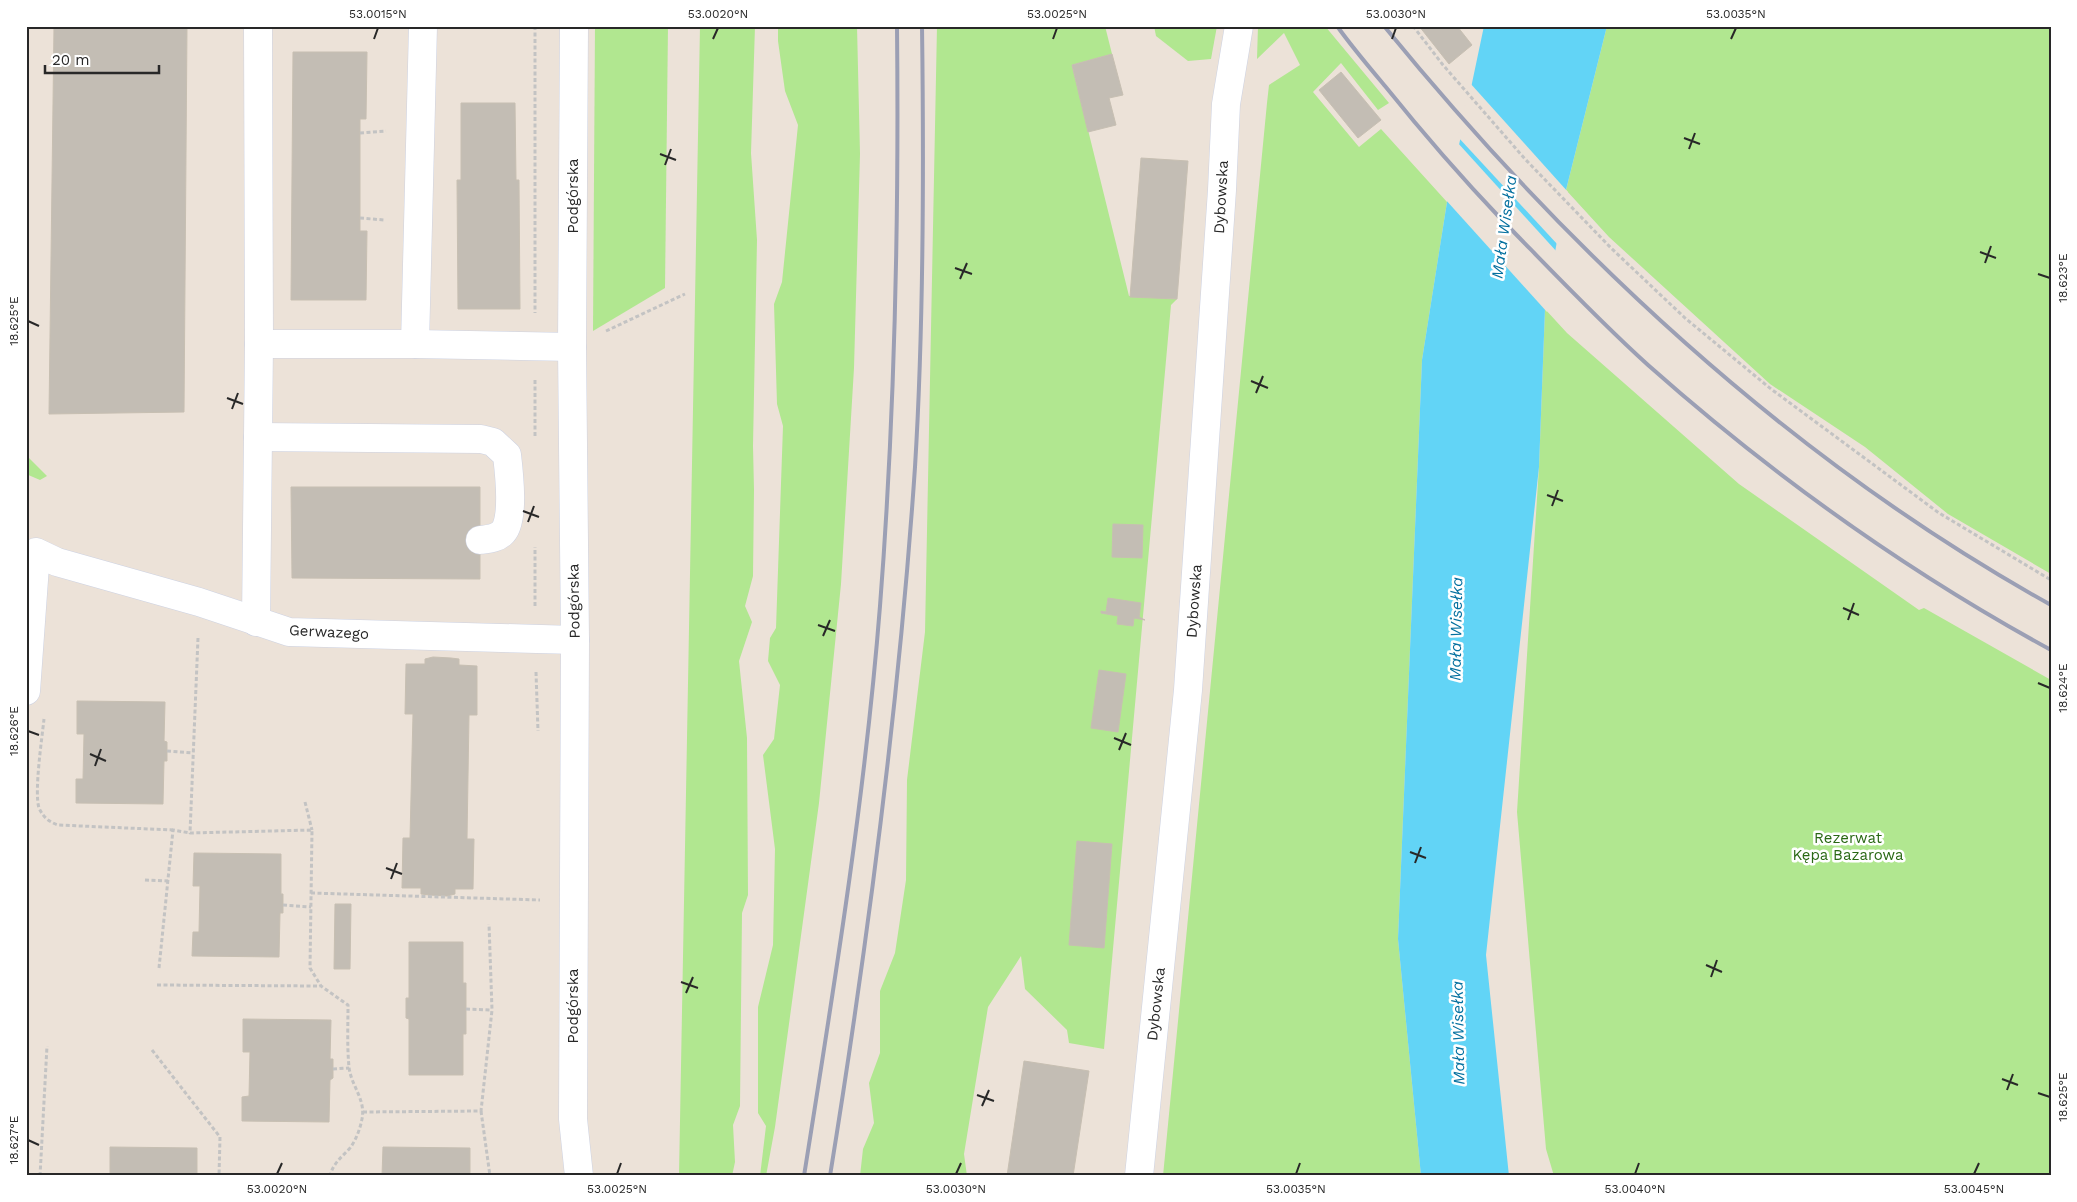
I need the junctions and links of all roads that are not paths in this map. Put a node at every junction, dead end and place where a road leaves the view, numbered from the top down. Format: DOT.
graph roads {
  1 [pos="258,26"];
  2 [pos="423,26"];
  3 [pos="574,26"];
  4 [pos="1239,26"];
  5 [pos="259,344"];
  6 [pos="415,344"];
  7 [pos="572,347"];
  8 [pos="258,437"];
  9 [pos="480,540"];
  10 [pos="31,550"];
  11 [pos="256,622"];
  12 [pos="575,640"];
  13 [pos="35,700"];
  14 [pos="579,1176"];
  15 [pos="1139,1176"];
  1 -- 5 [label="street"];
  2 -- 6 [label="street"];
  3 -- 7 [label="street, Podgórska"];
  4 -- 15 [label="street, Dybowska"];
  5 -- 6 [label="street"];
  5 -- 8 [label="street"];
  6 -- 7 [label="street"];
  7 -- 12 [label="street, Podgórska"];
  8 -- 9 [label="street"];
  8 -- 11 [label="street"];
  10 -- 11 [label="street, Gerwazego"];
  10 -- 13 [label="street, Gerwazego"];
  11 -- 12 [label="street, Gerwazego"];
  12 -- 14 [label="street, Podgórska"];
}
